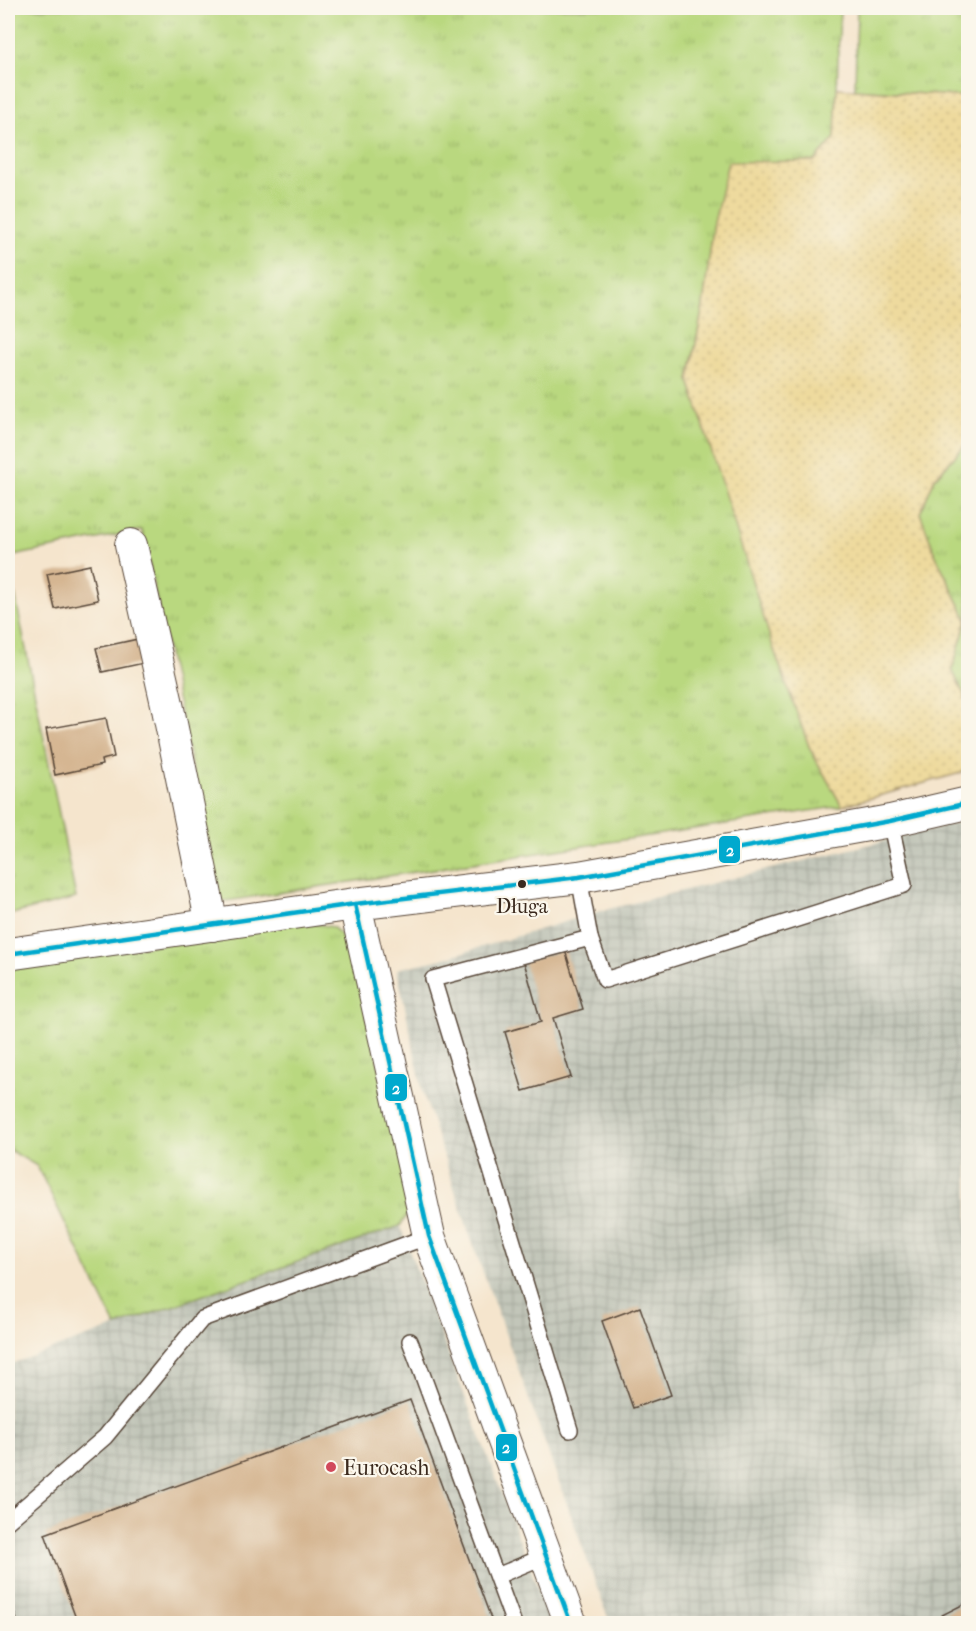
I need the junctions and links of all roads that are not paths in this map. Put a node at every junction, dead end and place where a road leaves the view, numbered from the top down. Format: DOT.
graph roads {
  1 [pos="130,545"];
  2 [pos="969,803"];
  3 [pos="890,821"];
  4 [pos="579,877"];
  5 [pos="355,904"];
  6 [pos="212,925"];
  7 [pos="590,938"];
  8 [pos="8,954"];
  9 [pos="429,1236"];
  10 [pos="410,1341"];
  11 [pos="570,1430"];
  12 [pos="8,1521"];
  13 [pos="545,1556"];
  14 [pos="497,1576"];
  15 [pos="514,1623"];
  16 [pos="571,1623"];
  1 -- 6 [label="street"];
  2 -- 3 [label="street"];
  3 -- 4 [label="street"];
  3 -- 7 [label="lane"];
  4 -- 5 [label="street"];
  4 -- 7 [label="lane"];
  5 -- 6 [label="street"];
  5 -- 9 [label="street"];
  6 -- 8 [label="street"];
  7 -- 11 [label="lane"];
  9 -- 12 [label="lane"];
  9 -- 13 [label="street"];
  10 -- 14 [label="lane"];
  13 -- 14 [label="lane"];
  13 -- 16 [label="street"];
  14 -- 15 [label="lane"];
}
